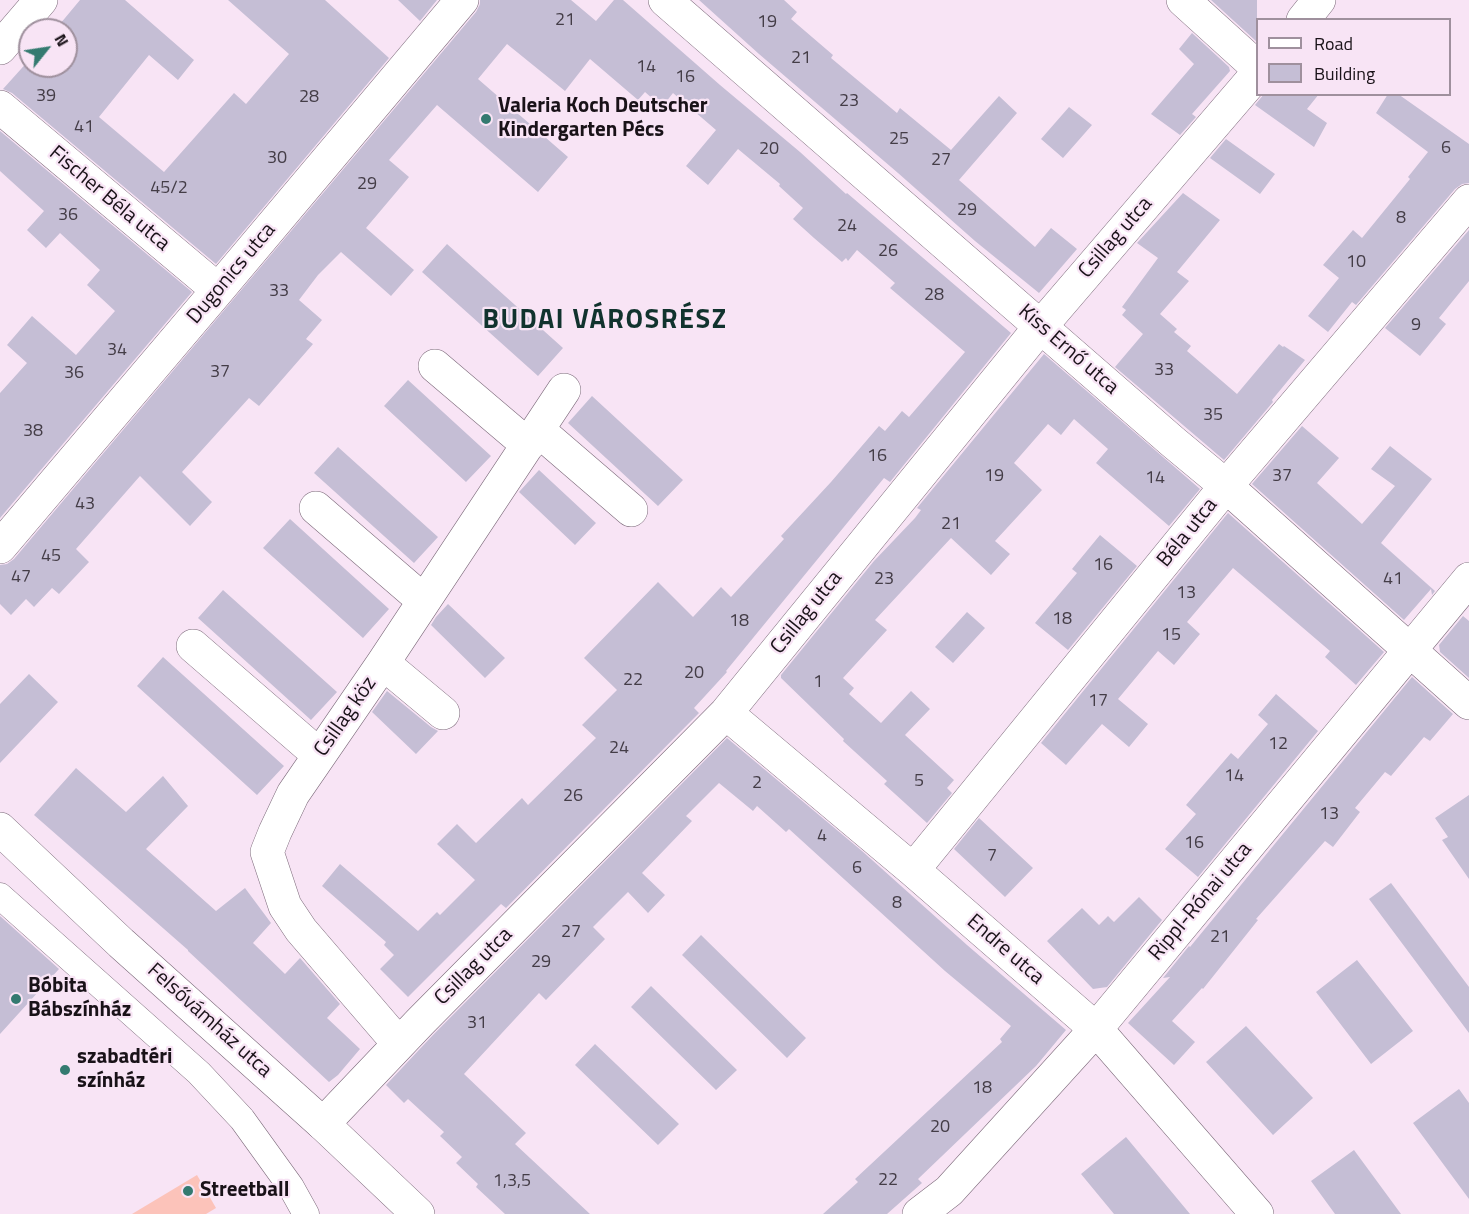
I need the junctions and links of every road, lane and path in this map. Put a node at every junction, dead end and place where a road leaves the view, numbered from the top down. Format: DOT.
graph roads {
  1 [pos="42,0"];
  2 [pos="462,0"];
  3 [pos="665,0"];
  4 [pos="1183,0"];
  5 [pos="1319,0"];
  6 [pos="1305,18"];
  7 [pos="0,48"];
  8 [pos="1256,67"];
  9 [pos="1256,74"];
  10 [pos="0,108"];
  11 [pos="1469,201"];
  12 [pos="218,290"];
  13 [pos="1041,326"];
  14 [pos="435,366"];
  15 [pos="564,390"];
  16 [pos="533,437"];
  17 [pos="1226,486"];
  18 [pos="316,508"];
  19 [pos="631,510"];
  20 [pos="0,547"];
  21 [pos="1469,579"];
  22 [pos="424,601"];
  23 [pos="193,646"];
  24 [pos="1409,650"];
  25 [pos="383,663"];
  26 [pos="1469,703"];
  27 [pos="443,713"];
  28 [pos="726,713"];
  29 [pos="319,755"];
  30 [pos="0,828"];
  31 [pos="913,870"];
  32 [pos="0,896"];
  33 [pos="1096,1029"];
  34 [pos="399,1044"];
  35 [pos="323,1124"];
  36 [pos="306,1214"];
  37 [pos="418,1214"];
  38 [pos="919,1214"];
  39 [pos="1257,1214"];
  1 -- 7 [label="street"];
  2 -- 12 [label="street, Dugonics utca"];
  3 -- 13 [label="street, Kiss Ernő utca"];
  4 -- 8 [label="street"];
  5 -- 6 [label="street"];
  9 -- 13 [label="street, Csillag utca"];
  10 -- 12 [label="street, Fischer Béla utca"];
  11 -- 17 [label="street, Béla utca"];
  12 -- 20 [label="street, Dugonics utca"];
  13 -- 17 [label="street, Kiss Ernő utca"];
  13 -- 28 [label="street, Csillag utca"];
  14 -- 16 [label="street"];
  15 -- 16 [label="street, Csillag köz"];
  16 -- 19 [label="street"];
  16 -- 22 [label="street, Csillag köz"];
  17 -- 24 [label="street, Kiss Ernő utca"];
  17 -- 31 [label="street, Béla utca"];
  18 -- 22 [label="street"];
  21 -- 24 [label="street, Rippl-Rónai utca"];
  22 -- 25 [label="street, Csillag köz"];
  23 -- 29 [label="street"];
  24 -- 26 [label="street, Kiss Ernő utca"];
  24 -- 33 [label="street, Rippl-Rónai utca"];
  25 -- 27 [label="street"];
  25 -- 29 [label="street, Csillag köz"];
  28 -- 31 [label="street, Endre utca"];
  28 -- 34 [label="street, Csillag utca"];
  29 -- 34 [label="street, Csillag köz"];
  30 -- 35 [label="street, Felsővámház utca"];
  31 -- 33 [label="street, Endre utca"];
  32 -- 36 [label="street"];
  33 -- 38 [label="street, Rippl-Rónai utca"];
  33 -- 39 [label="street, Endre utca"];
  34 -- 35 [label="street, Csillag utca"];
  35 -- 37 [label="street, Felsővámház utca"];
}
